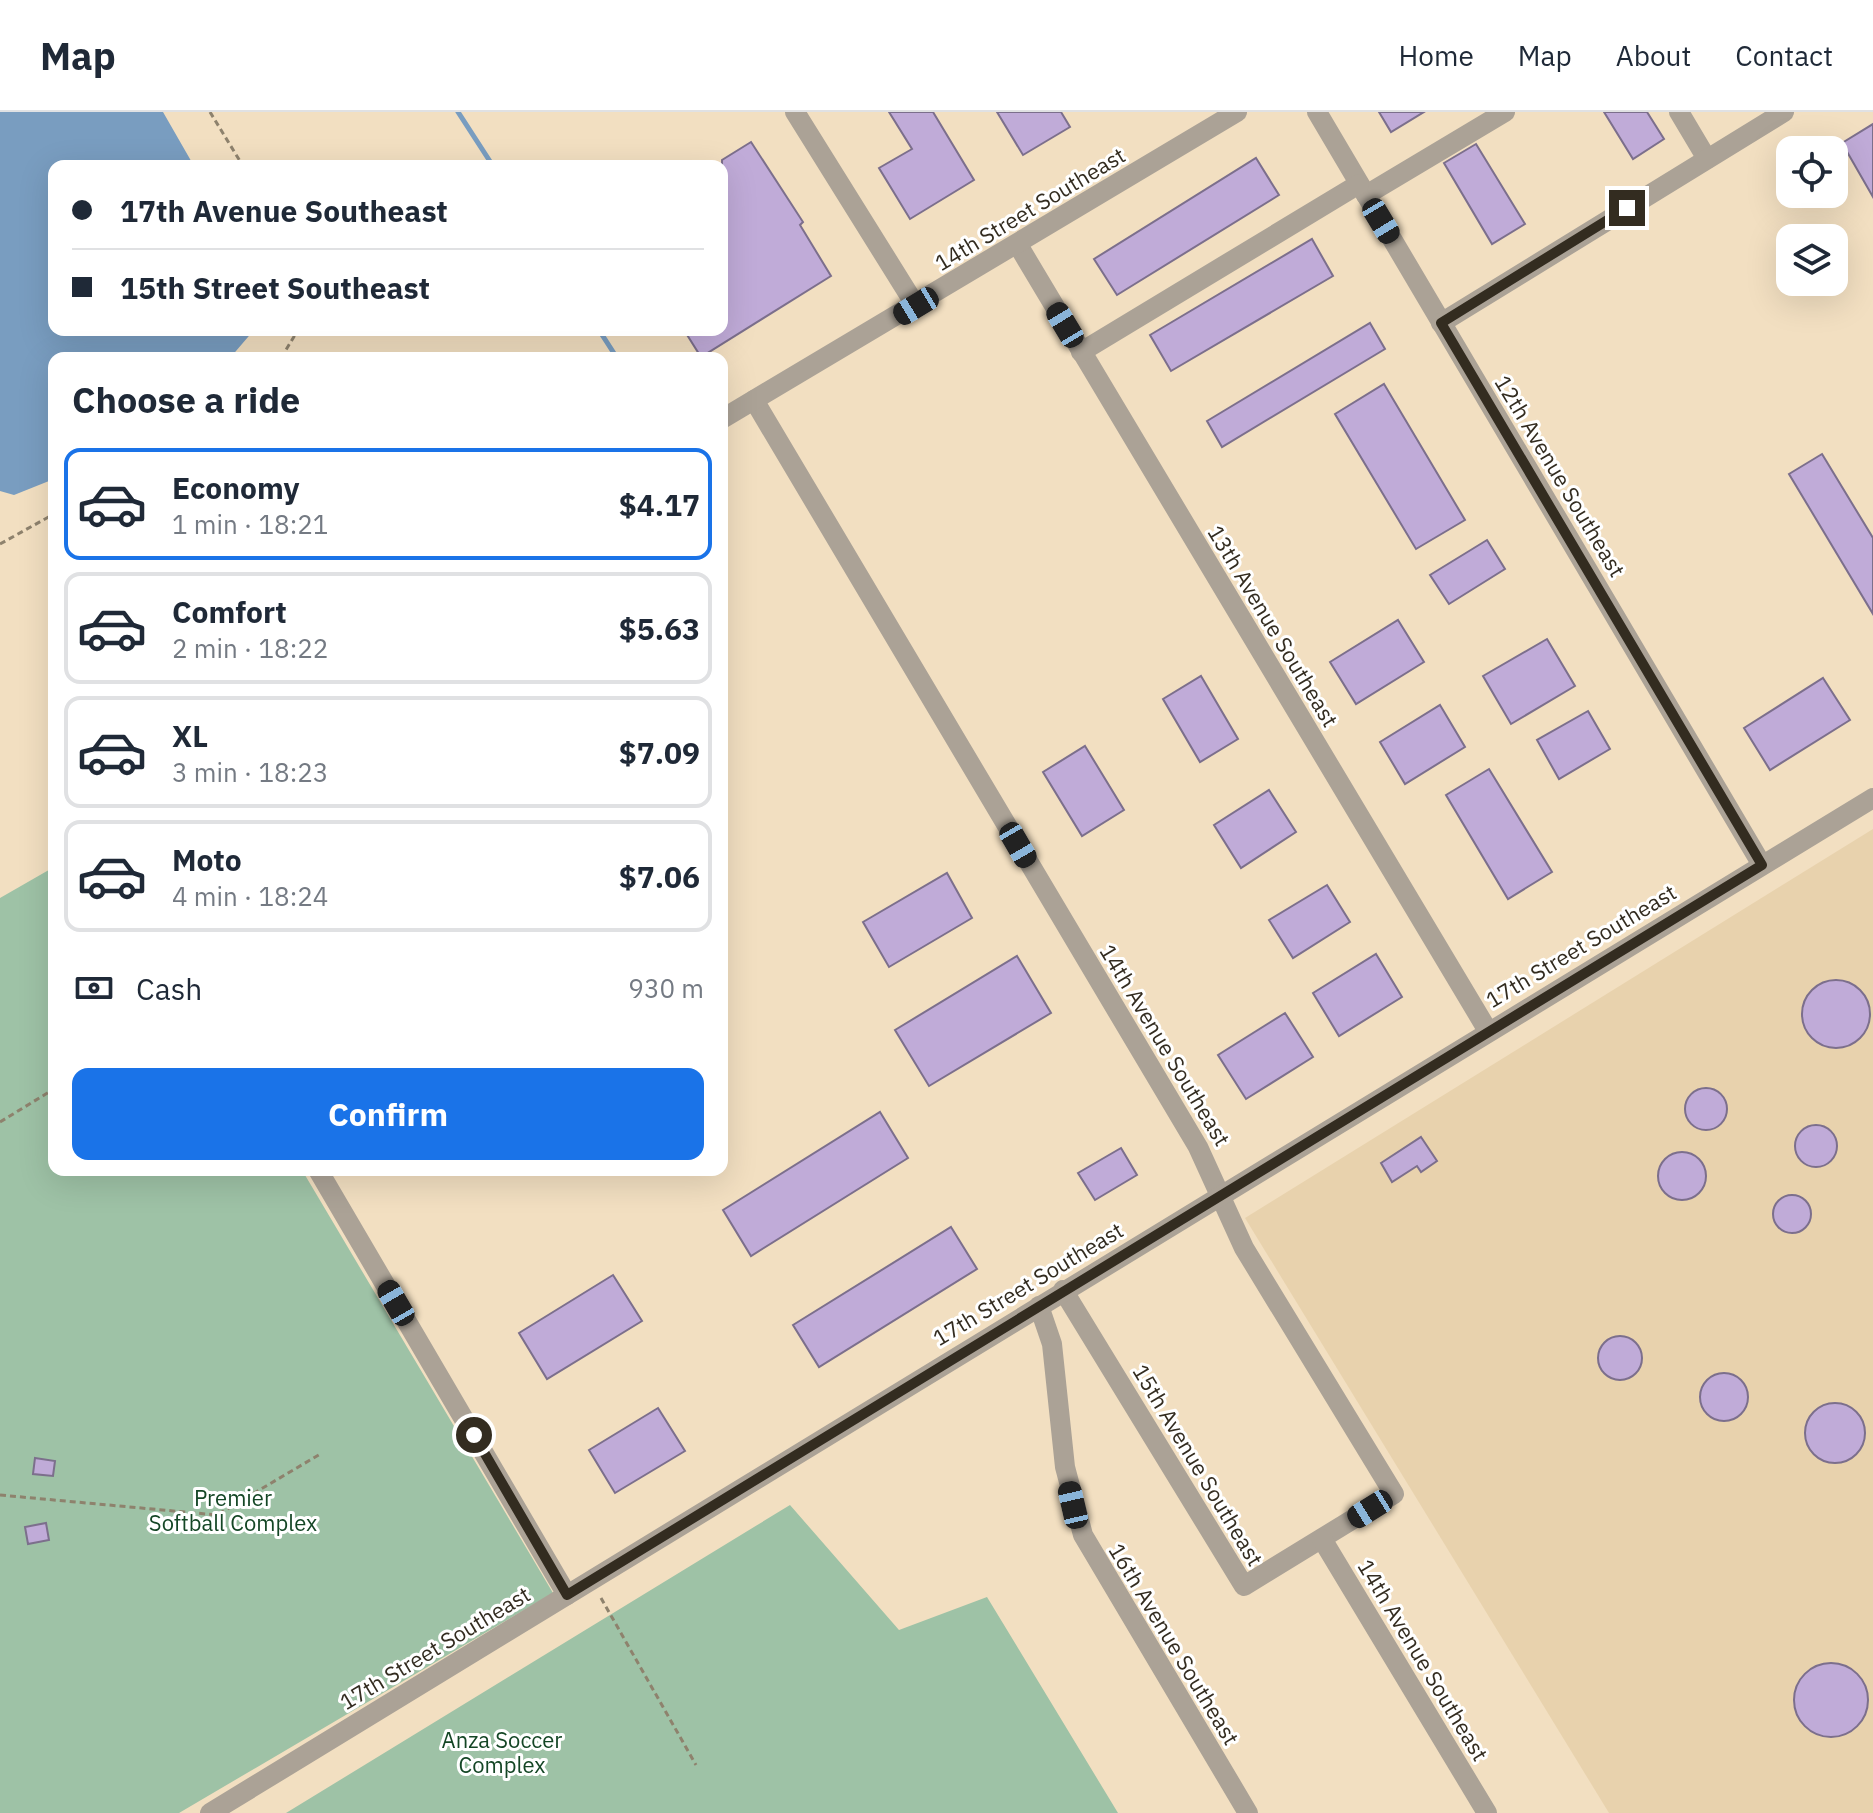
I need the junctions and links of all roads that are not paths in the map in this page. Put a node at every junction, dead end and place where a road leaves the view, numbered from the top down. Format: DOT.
graph roads {
  1 [pos="795,112"];
  2 [pos="1237,112"];
  3 [pos="1317,112"];
  4 [pos="1505,112"];
  5 [pos="1679,112"];
  6 [pos="1784,112"];
  7 [pos="1707,159"];
  8 [pos="1363,190"];
  9 [pos="1018,245"];
  10 [pos="916,306"];
  11 [pos="1441,323"];
  12 [pos="1081,352"];
  13 [pos="754,400"];
  14 [pos="728,415"];
  15 [pos="1873,798"];
  16 [pos="1762,865"];
  17 [pos="1488,1031"];
  18 [pos="322,1176"];
  19 [pos="1222,1194"];
  20 [pos="1063,1290"];
  21 [pos="1039,1306"];
  22 [pos="1322,1539"];
  23 [pos="567,1595"];
  24 [pos="210,1813"];
  25 [pos="1248,1813"];
  26 [pos="1487,1813"];
  1 -- 10 [label="street"];
  2 -- 9 [label="street, 14th Street Southeast"];
  3 -- 8 [label="street, 12th Avenue Southeast"];
  4 -- 8 [label="street"];
  5 -- 7 [label="street"];
  6 -- 7 [label="street"];
  7 -- 11 [label="street"];
  8 -- 11 [label="street, 12th Avenue Southeast"];
  8 -- 12 [label="street"];
  9 -- 10 [label="street, 14th Street Southeast"];
  9 -- 12 [label="street, 13th Avenue Southeast"];
  10 -- 13 [label="street, 14th Street Southeast"];
  11 -- 16 [label="street, 12th Avenue Southeast"];
  12 -- 17 [label="street, 13th Avenue Southeast"];
  13 -- 14 [label="street, 14th Street Southeast"];
  13 -- 19 [label="street, 14th Avenue Southeast"];
  15 -- 16 [label="street, 17th Street Southeast"];
  16 -- 17 [label="street, 17th Street Southeast"];
  17 -- 19 [label="street, 17th Street Southeast"];
  18 -- 23 [label="street"];
  19 -- 20 [label="street, 17th Street Southeast"];
  19 -- 22 [label="street, 14th Avenue Southeast"];
  20 -- 21 [label="street, 17th Street Southeast"];
  20 -- 22 [label="street, 15th Avenue Southeast"];
  21 -- 23 [label="street, 17th Street Southeast"];
  21 -- 25 [label="street, 16th Avenue Southeast"];
  22 -- 26 [label="street, 14th Avenue Southeast"];
  23 -- 24 [label="street, 17th Street Southeast"];
}
